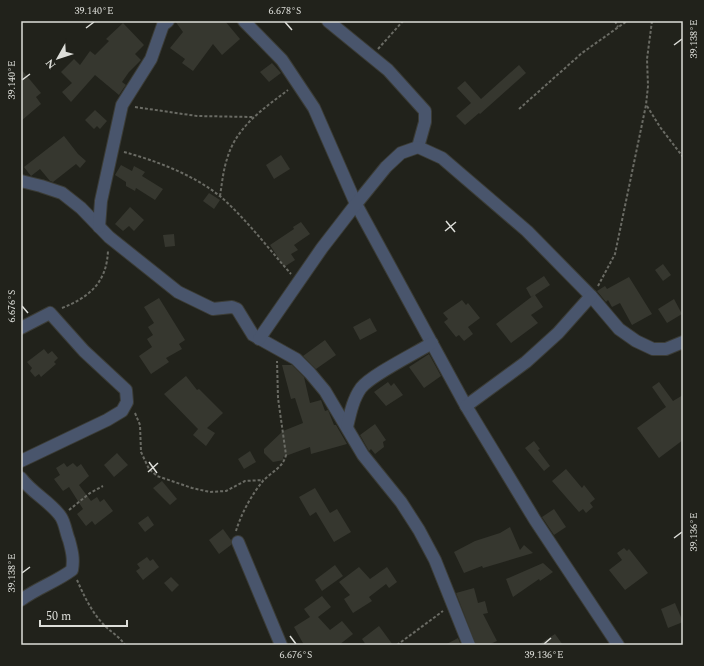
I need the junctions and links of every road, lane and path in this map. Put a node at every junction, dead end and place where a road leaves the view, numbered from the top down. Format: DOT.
graph roads {
  1 [pos="168,21"];
  2 [pos="244,21"];
  3 [pos="328,21"];
  4 [pos="403,21"];
  5 [pos="615,21"];
  6 [pos="628,21"];
  7 [pos="652,21"];
  8 [pos="618,27"];
  9 [pos="371,57"];
  10 [pos="298,82"];
  11 [pos="122,105"];
  12 [pos="646,106"];
  13 [pos="519,109"];
  14 [pos="253,117"];
  15 [pos="418,147"];
  16 [pos="112,149"];
  17 [pos="683,157"];
  18 [pos="21,181"];
  19 [pos="220,196"];
  20 [pos="356,204"];
  21 [pos="99,227"];
  22 [pos="108,237"];
  23 [pos="298,283"];
  24 [pos="591,296"];
  25 [pos="50,313"];
  26 [pos="21,328"];
  27 [pos="259,339"];
  28 [pos="683,342"];
  29 [pos="432,343"];
  30 [pos="277,349"];
  31 [pos="128,402"];
  32 [pos="466,406"];
  33 [pos="347,427"];
  34 [pos="21,462"];
  35 [pos="21,478"];
  36 [pos="263,480"];
  37 [pos="103,486"];
  38 [pos="60,517"];
  39 [pos="238,542"];
  40 [pos="72,570"];
  41 [pos="21,600"];
  42 [pos="453,603"];
  43 [pos="125,645"];
  44 [pos="281,645"];
  45 [pos="397,645"];
  46 [pos="469,645"];
  47 [pos="618,645"];
  1 -- 11 [label="street"];
  2 -- 10 [label="street"];
  3 -- 9 [label="street"];
  4 -- 9 [label="path"];
  5 -- 8 [label="path"];
  6 -- 8 [label="path"];
  7 -- 12 [label="path"];
  8 -- 13 [label="path"];
  9 -- 15 [label="street"];
  10 -- 14 [label="path"];
  10 -- 20 [label="street"];
  11 -- 14 [label="path"];
  11 -- 16 [label="street"];
  12 -- 17 [label="path"];
  12 -- 24 [label="path"];
  14 -- 19 [label="path"];
  15 -- 20 [label="street"];
  15 -- 24 [label="street"];
  16 -- 19 [label="path"];
  16 -- 21 [label="street"];
  18 -- 21 [label="street"];
  19 -- 23 [label="path"];
  20 -- 23 [label="street"];
  20 -- 29 [label="street"];
  21 -- 22 [label="street"];
  22 -- 25 [label="path"];
  22 -- 27 [label="street"];
  23 -- 27 [label="street"];
  24 -- 28 [label="street"];
  24 -- 32 [label="street"];
  25 -- 26 [label="street"];
  25 -- 31 [label="street"];
  27 -- 30 [label="street"];
  29 -- 32 [label="street"];
  29 -- 33 [label="street"];
  30 -- 33 [label="street"];
  30 -- 36 [label="path"];
  31 -- 34 [label="street"];
  31 -- 36 [label="path"];
  32 -- 47 [label="street"];
  33 -- 42 [label="street"];
  35 -- 38 [label="street"];
  36 -- 39 [label="path"];
  37 -- 38 [label="path"];
  38 -- 40 [label="street"];
  39 -- 44 [label="street"];
  40 -- 41 [label="street"];
  40 -- 43 [label="path"];
  42 -- 45 [label="path"];
  42 -- 46 [label="street"];
}
